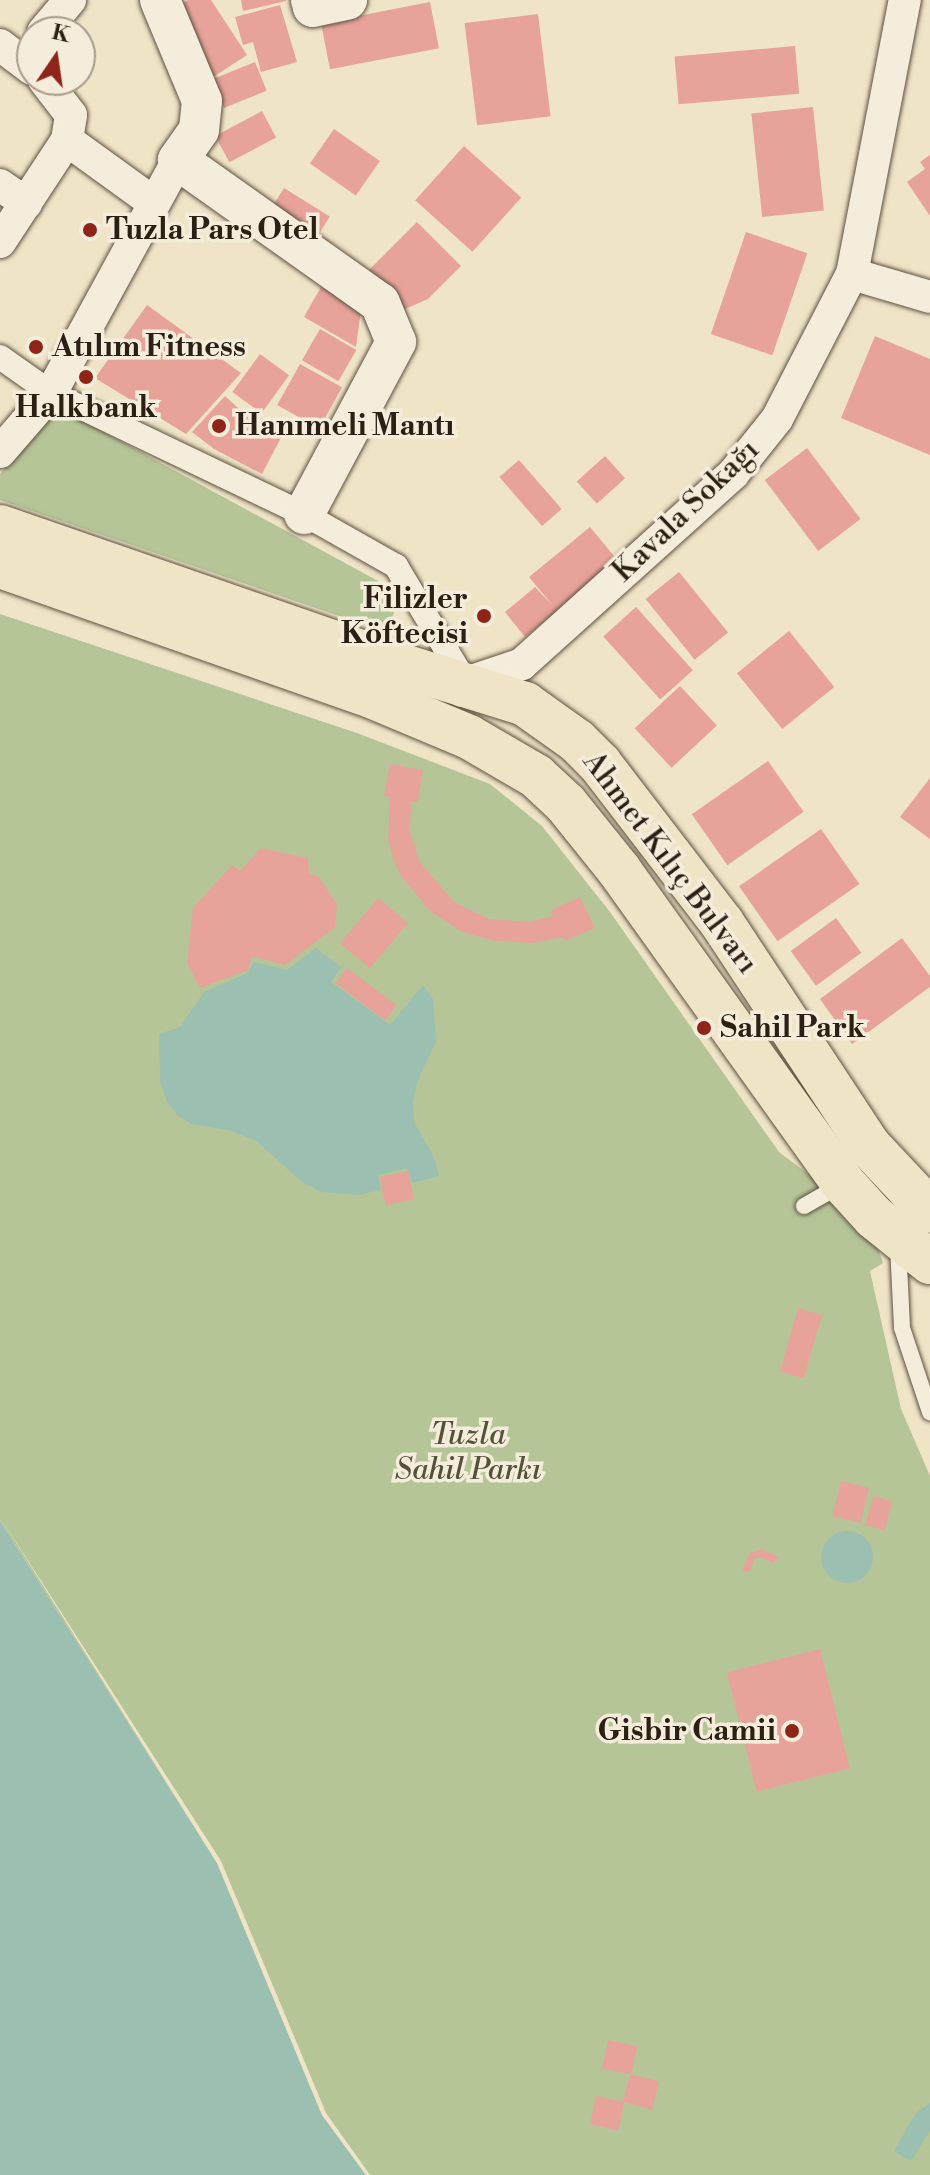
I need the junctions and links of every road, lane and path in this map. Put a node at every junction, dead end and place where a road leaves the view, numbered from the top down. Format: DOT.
graph roads {
  1 [pos="70,0"];
  2 [pos="160,0"];
  3 [pos="905,0"];
  4 [pos="56,16"];
  5 [pos="55,96"];
  6 [pos="67,140"];
  7 [pos="178,160"];
  8 [pos="13,194"];
  9 [pos="154,203"];
  10 [pos="0,242"];
  11 [pos="852,274"];
  12 [pos="930,297"];
  13 [pos="0,357"];
  14 [pos="51,393"];
  15 [pos="0,452"];
  16 [pos="304,514"];
  17 [pos="0,527"];
  18 [pos="0,566"];
  19 [pos="466,683"];
  20 [pos="447,729"];
  21 [pos="844,1184"];
  22 [pos="804,1206"];
  23 [pos="916,1225"];
  24 [pos="930,1412"];
  1 -- 4 [label="street"];
  2 -- 7 [label="street"];
  3 -- 11 [label="street, Kavala Sokağı"];
  5 -- 6 [label="street"];
  6 -- 8 [label="street"];
  6 -- 9 [label="street"];
  7 -- 9 [label="street"];
  7 -- 16 [label="street"];
  8 -- 10 [label="street"];
  9 -- 14 [label="street"];
  11 -- 12 [label="street"];
  11 -- 19 [label="street, Kavala Sokağı"];
  13 -- 14 [label="street"];
  14 -- 15 [label="street"];
  14 -- 16 [label="street"];
  16 -- 19 [label="street"];
  17 -- 19 [label="main road, Ahmet Kılıç Bulvarı"];
  18 -- 20 [label="main road, Ahmet Kılıç Bulvarı"];
  19 -- 20 [label="street"];
  19 -- 23 [label="main road, Ahmet Kılıç Bulvarı"];
  20 -- 21 [label="main road, Ahmet Kılıç Bulvarı"];
  21 -- 22 [label="lane"];
  21 -- 23 [label="main road, Ahmet Kılıç Bulvarı"];
  23 -- 24 [label="lane"];
}
